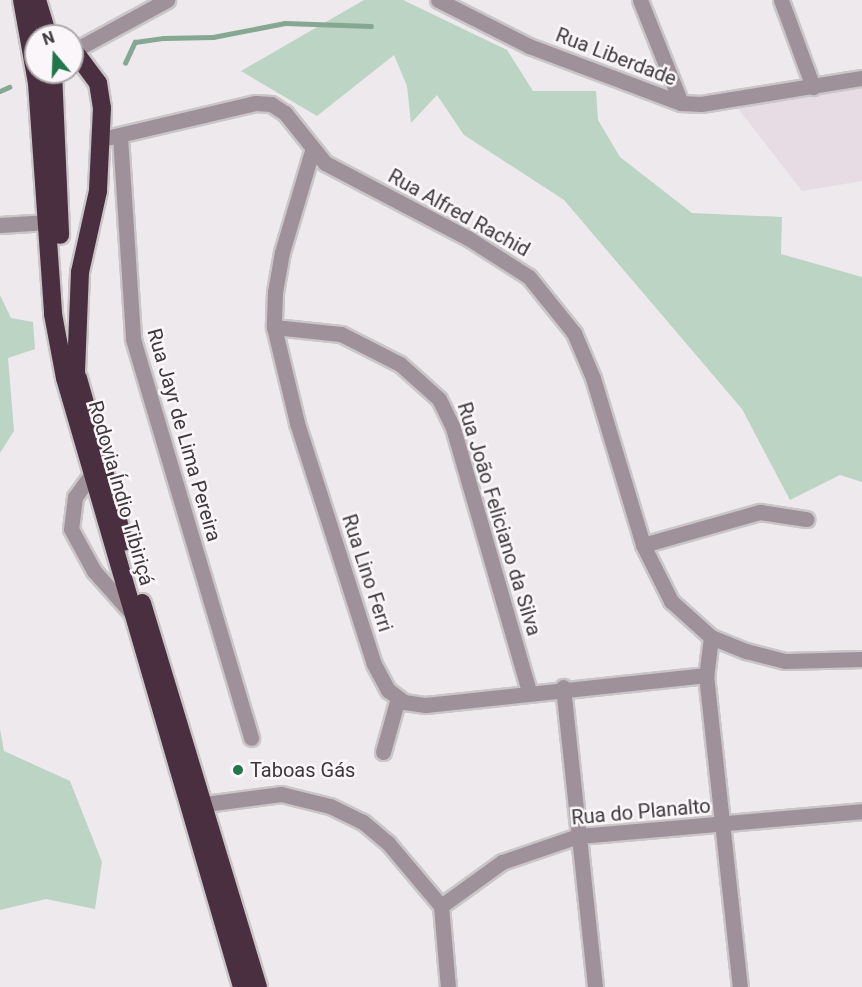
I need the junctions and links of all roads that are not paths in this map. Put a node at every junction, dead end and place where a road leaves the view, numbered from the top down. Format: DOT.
graph roads {
  1 [pos="22,0"];
  2 [pos="37,0"];
  3 [pos="167,0"];
  4 [pos="438,0"];
  5 [pos="640,0"];
  6 [pos="781,0"];
  7 [pos="45,24"];
  8 [pos="84,43"];
  9 [pos="84,64"];
  10 [pos="862,78"];
  11 [pos="54,84"];
  12 [pos="813,87"];
  13 [pos="681,103"];
  14 [pos="111,138"];
  15 [pos="312,151"];
  16 [pos="48,222"];
  17 [pos="0,225"];
  18 [pos="274,327"];
  19 [pos="76,372"];
  20 [pos="91,475"];
  21 [pos="806,519"];
  22 [pos="643,544"];
  23 [pos="133,615"];
  24 [pos="711,637"];
  25 [pos="862,658"];
  26 [pos="706,675"];
  27 [pos="563,687"];
  28 [pos="529,692"];
  29 [pos="398,698"];
  30 [pos="251,738"];
  31 [pos="383,752"];
  32 [pos="205,804"];
  33 [pos="862,811"];
  34 [pos="721,826"];
  35 [pos="578,836"];
  36 [pos="441,906"];
  37 [pos="242,987"];
  38 [pos="258,987"];
  39 [pos="448,987"];
  40 [pos="595,987"];
  41 [pos="740,987"];
  1 -- 16 [label="highway, Rodovia Índio Tibiriçá"];
  2 -- 7 [label="highway"];
  3 -- 8 [label="street"];
  4 -- 13 [label="street, Rua Liberdade"];
  5 -- 13 [label="street"];
  6 -- 12 [label="street"];
  9 -- 14 [label="highway"];
  10 -- 12 [label="street, Rua Liberdade"];
  11 -- 19 [label="highway, Rodovia Índio Tibiriçá"];
  12 -- 13 [label="street, Rua Liberdade"];
  14 -- 15 [label="street, Rua Alfred Rachid"];
  14 -- 19 [label="highway"];
  14 -- 30 [label="street, Rua Jayr de Lima Pereira"];
  15 -- 18 [label="street, Rua Lino Ferri"];
  15 -- 22 [label="street, Rua Alfred Rachid"];
  16 -- 17 [label="street"];
  16 -- 20 [label="highway, Rodovia Índio Tibiriçá"];
  18 -- 28 [label="street, Rua João Feliciano da Silva"];
  18 -- 29 [label="street, Rua Lino Ferri"];
  19 -- 32 [label="highway, Rodovia Índio Tibiriçá"];
  20 -- 23 [label="highway, Rodovia Índio Tibiriçá"];
  20 -- 23 [label="street"];
  21 -- 22 [label="street"];
  22 -- 24 [label="street, Rua Alfred Rachid"];
  23 -- 37 [label="highway, Rodovia Índio Tibiriçá"];
  24 -- 25 [label="street"];
  24 -- 26 [label="street"];
  26 -- 27 [label="street"];
  26 -- 34 [label="street"];
  27 -- 28 [label="street"];
  27 -- 35 [label="street"];
  28 -- 29 [label="street"];
  29 -- 31 [label="street"];
  32 -- 36 [label="street"];
  32 -- 38 [label="highway, Rodovia Índio Tibiriçá"];
  33 -- 34 [label="street, Rua do Planalto"];
  34 -- 35 [label="street, Rua do Planalto"];
  34 -- 41 [label="street"];
  35 -- 36 [label="street, Rua do Planalto"];
  35 -- 40 [label="street"];
  36 -- 39 [label="street"];
}
